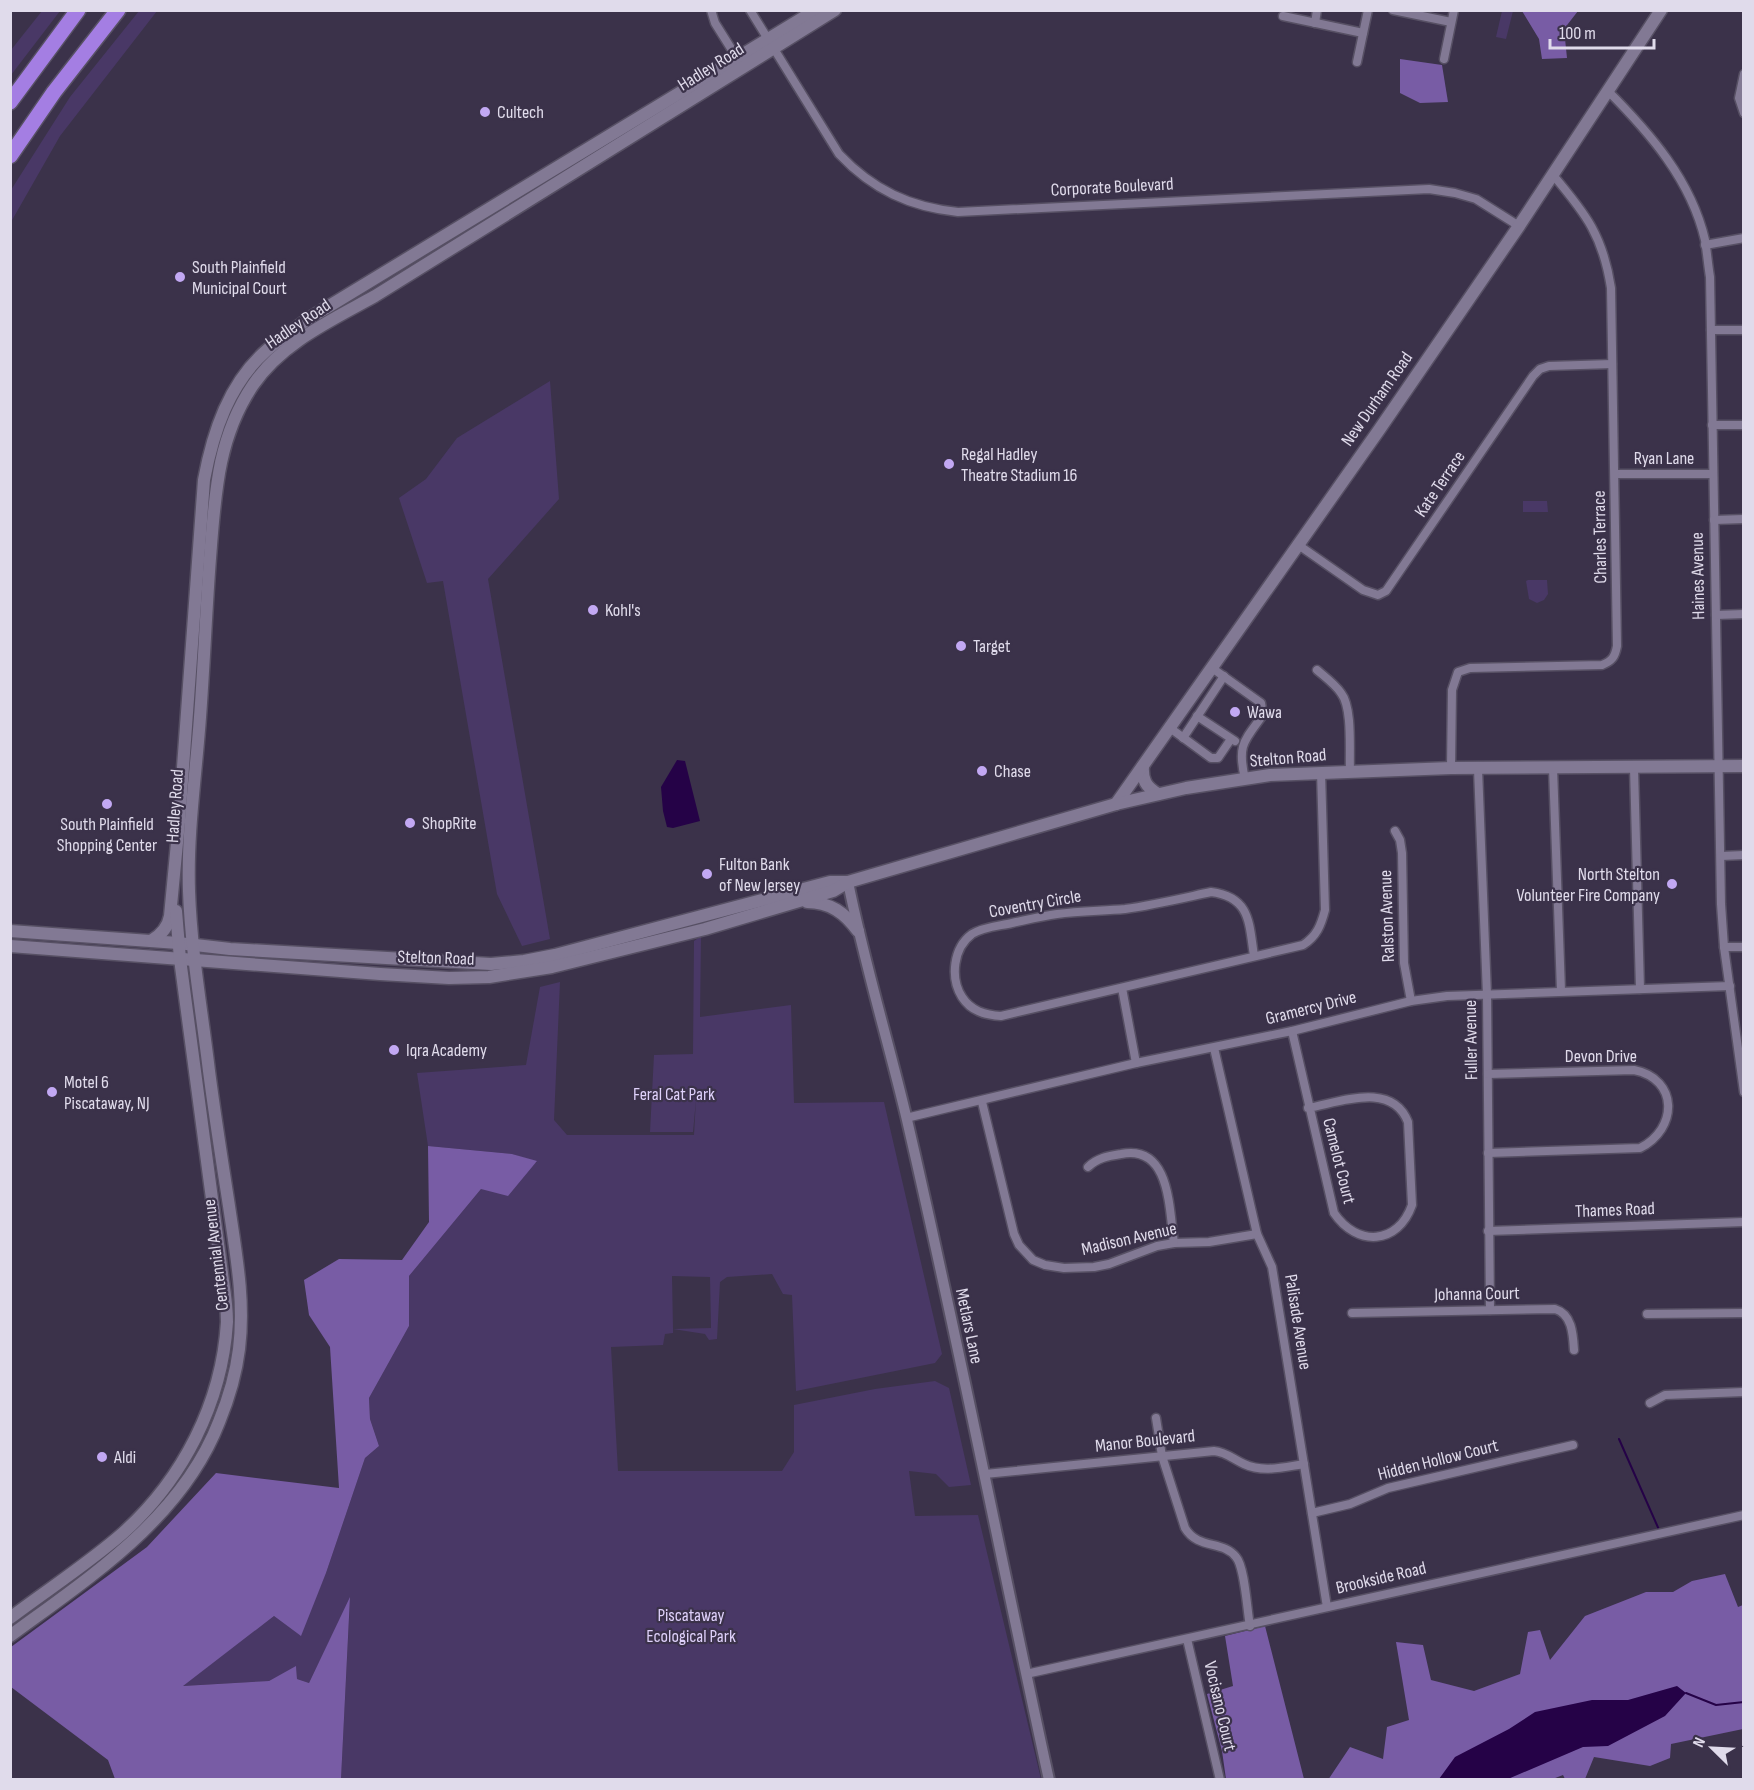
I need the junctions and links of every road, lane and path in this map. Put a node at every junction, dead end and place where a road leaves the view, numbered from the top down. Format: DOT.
graph roads {
  1 [pos="78,10"];
  2 [pos="118,10"];
  3 [pos="711,10"];
  4 [pos="750,10"];
  5 [pos="816,10"];
  6 [pos="835,10"];
  7 [pos="1317,10"];
  8 [pos="1368,10"];
  9 [pos="1393,10"];
  10 [pos="1454,10"];
  11 [pos="1661,10"];
  12 [pos="1283,16"];
  13 [pos="1451,22"];
  14 [pos="1315,23"];
  15 [pos="1363,33"];
  16 [pos="771,44"];
  17 [pos="737,58"];
  18 [pos="1444,59"];
  19 [pos="1357,62"];
  20 [pos="1743,74"];
  21 [pos="1607,90"];
  22 [pos="10,102"];
  23 [pos="1743,113"];
  24 [pos="10,156"];
  25 [pos="1553,175"];
  26 [pos="1519,226"];
  27 [pos="1743,238"];
  28 [pos="1705,245"];
  29 [pos="308,319"];
  30 [pos="1711,330"];
  31 [pos="1743,330"];
  32 [pos="313,331"];
  33 [pos="1612,364"];
  34 [pos="1712,425"];
  35 [pos="1743,425"];
  36 [pos="1615,474"];
  37 [pos="1713,474"];
  38 [pos="1743,519"];
  39 [pos="1714,520"];
  40 [pos="1297,544"];
  41 [pos="1743,614"];
  42 [pos="1716,615"];
  43 [pos="1212,668"];
  44 [pos="1317,670"];
  45 [pos="1224,676"];
  46 [pos="1197,716"];
  47 [pos="1170,729"];
  48 [pos="1182,738"];
  49 [pos="1231,739"];
  50 [pos="1244,741"];
  51 [pos="1143,766"];
  52 [pos="1743,766"];
  53 [pos="1718,767"];
  54 [pos="1452,768"];
  55 [pos="1553,768"];
  56 [pos="1634,768"];
  57 [pos="1478,769"];
  58 [pos="1320,772"];
  59 [pos="1350,772"];
  60 [pos="1245,779"];
  61 [pos="1158,794"];
  62 [pos="1116,804"];
  63 [pos="1395,831"];
  64 [pos="1743,855"];
  65 [pos="1720,856"];
  66 [pos="173,880"];
  67 [pos="848,882"];
  68 [pos="800,902"];
  69 [pos="10,931"];
  70 [pos="858,931"];
  71 [pos="151,941"];
  72 [pos="178,942"];
  73 [pos="193,944"];
  74 [pos="10,946"];
  75 [pos="1743,946"];
  76 [pos="1724,947"];
  77 [pos="1254,956"];
  78 [pos="180,959"];
  79 [pos="195,960"];
  80 [pos="1730,986"];
  81 [pos="1122,987"];
  82 [pos="1640,989"];
  83 [pos="1561,991"];
  84 [pos="1487,995"];
  85 [pos="1411,1001"];
  86 [pos="1292,1030"];
  87 [pos="1214,1048"];
  88 [pos="1136,1063"];
  89 [pos="1488,1074"];
  90 [pos="1743,1092"];
  91 [pos="982,1101"];
  92 [pos="1308,1108"];
  93 [pos="906,1118"];
  94 [pos="1488,1153"];
  95 [pos="1088,1167"];
  96 [pos="1743,1222"];
  97 [pos="1488,1231"];
  98 [pos="1257,1234"];
  99 [pos="1174,1243"];
  100 [pos="1490,1310"];
  101 [pos="1743,1313"];
  102 [pos="1352,1314"];
  103 [pos="1647,1314"];
  104 [pos="1574,1350"];
  105 [pos="1743,1392"];
  106 [pos="1650,1402"];
  107 [pos="1156,1418"];
  108 [pos="1573,1445"];
  109 [pos="1162,1456"];
  110 [pos="1304,1464"];
  111 [pos="985,1474"];
  112 [pos="1312,1513"];
  113 [pos="1743,1515"];
  114 [pos="1328,1607"];
  115 [pos="10,1618"];
  116 [pos="1250,1626"];
  117 [pos="10,1636"];
  118 [pos="1187,1639"];
  119 [pos="1026,1674"];
  120 [pos="1049,1779"];
  121 [pos="1220,1779"];
  1 -- 22 [label="highway"];
  2 -- 24 [label="highway"];
  3 -- 17 [label="street"];
  4 -- 16 [label="street, Corporate Boulevard"];
  5 -- 16 [label="main road, Hadley Road"];
  6 -- 16 [label="main road, Hadley Road"];
  7 -- 14 [label="street"];
  8 -- 15 [label="street"];
  9 -- 13 [label="street"];
  10 -- 13 [label="street"];
  11 -- 21 [label="main road, New Durham Road"];
  12 -- 14 [label="street"];
  13 -- 18 [label="street"];
  14 -- 15 [label="street"];
  15 -- 19 [label="street"];
  16 -- 17 [label="main road, Hadley Road"];
  16 -- 26 [label="street, Corporate Boulevard"];
  16 -- 32 [label="main road, Hadley Road"];
  17 -- 29 [label="main road, Hadley Road"];
  20 -- 23 [label="street"];
  21 -- 25 [label="main road, New Durham Road"];
  21 -- 28 [label="street, Haines Avenue"];
  25 -- 26 [label="main road, New Durham Road"];
  25 -- 33 [label="street, Charles Terrace"];
  26 -- 40 [label="main road, New Durham Road"];
  27 -- 28 [label="street"];
  28 -- 30 [label="street, Haines Avenue"];
  29 -- 32 [label="main road"];
  29 -- 66 [label="main road, Hadley Road"];
  30 -- 31 [label="street"];
  30 -- 34 [label="street, Haines Avenue"];
  32 -- 73 [label="main road, Hadley Road"];
  33 -- 36 [label="street, Charles Terrace"];
  33 -- 40 [label="street, Kate Terrace"];
  34 -- 35 [label="street"];
  34 -- 37 [label="street, Haines Avenue"];
  36 -- 37 [label="street, Ryan Lane"];
  36 -- 54 [label="street, Charles Terrace"];
  37 -- 39 [label="street, Haines Avenue"];
  38 -- 39 [label="street"];
  39 -- 42 [label="street, Haines Avenue"];
  40 -- 43 [label="main road, New Durham Road"];
  41 -- 42 [label="street"];
  42 -- 53 [label="street, Haines Avenue"];
  43 -- 45 [label="street"];
  43 -- 47 [label="main road, New Durham Road"];
  44 -- 59 [label="street"];
  45 -- 46 [label="street"];
  45 -- 50 [label="street"];
  46 -- 48 [label="street"];
  46 -- 49 [label="street"];
  47 -- 48 [label="street"];
  47 -- 51 [label="main road, New Durham Road"];
  48 -- 49 [label="street"];
  49 -- 50 [label="street"];
  50 -- 60 [label="street"];
  51 -- 61 [label="main road"];
  51 -- 62 [label="main road, New Durham Road"];
  52 -- 53 [label="main road, Stelton Road"];
  53 -- 56 [label="main road, Stelton Road"];
  53 -- 65 [label="street, Haines Avenue"];
  54 -- 57 [label="main road, Stelton Road"];
  54 -- 59 [label="main road, Stelton Road"];
  55 -- 56 [label="main road, Stelton Road"];
  55 -- 57 [label="main road, Stelton Road"];
  55 -- 83 [label="street"];
  56 -- 82 [label="street"];
  57 -- 84 [label="street, Fuller Avenue"];
  58 -- 59 [label="main road, Stelton Road"];
  58 -- 60 [label="main road, Stelton Road"];
  58 -- 77 [label="street, Coventry Circle"];
  60 -- 61 [label="main road, Stelton Road"];
  61 -- 62 [label="main road, Stelton Road"];
  62 -- 67 [label="main road, Stelton Road"];
  63 -- 85 [label="street, Ralston Avenue"];
  64 -- 65 [label="street"];
  65 -- 76 [label="street, Haines Avenue"];
  66 -- 71 [label="main road, Hadley Road"];
  66 -- 72 [label="main road, Hadley Road"];
  67 -- 68 [label="main road, Stelton Road"];
  67 -- 70 [label="street, Metlars Lane"];
  67 -- 73 [label="main road, Stelton Road"];
  68 -- 70 [label="main road"];
  68 -- 79 [label="main road, Stelton Road"];
  69 -- 71 [label="main road, Stelton Road"];
  70 -- 93 [label="street, Metlars Lane"];
  71 -- 72 [label="main road, Stelton Road"];
  72 -- 73 [label="main road, Stelton Road"];
  72 -- 78 [label="main road, Hadley Road"];
  73 -- 79 [label="main road, Hadley Road"];
  74 -- 78 [label="main road, Stelton Road"];
  75 -- 76 [label="street"];
  76 -- 80 [label="street, Haines Avenue"];
  77 -- 81 [label="street, Coventry Circle"];
  77 -- 81 [label="street, Coventry Circle"];
  78 -- 79 [label="main road, Stelton Road"];
  78 -- 115 [label="main road, Centennial Avenue"];
  79 -- 117 [label="main road, Centennial Avenue"];
  80 -- 82 [label="street, Gramercy Drive"];
  80 -- 90 [label="street, Haines Avenue"];
  81 -- 88 [label="street"];
  82 -- 83 [label="street, Gramercy Drive"];
  83 -- 84 [label="street, Gramercy Drive"];
  84 -- 85 [label="street, Gramercy Drive"];
  84 -- 89 [label="street, Fuller Avenue"];
  85 -- 86 [label="street, Gramercy Drive"];
  86 -- 87 [label="street, Gramercy Drive"];
  86 -- 92 [label="street, Camelot Court"];
  87 -- 88 [label="street, Gramercy Drive"];
  87 -- 98 [label="street, Palisade Avenue"];
  88 -- 91 [label="street, Gramercy Drive"];
  89 -- 94 [label="street, Fuller Avenue"];
  89 -- 94 [label="street, Devon Drive"];
  91 -- 93 [label="street, Gramercy Drive"];
  91 -- 99 [label="street, Madison Avenue"];
  92 -- 92 [label="street, Camelot Court"];
  93 -- 111 [label="street, Metlars Lane"];
  94 -- 97 [label="street, Fuller Avenue"];
  95 -- 99 [label="street"];
  96 -- 97 [label="street, Thames Road"];
  97 -- 100 [label="street, Fuller Avenue"];
  98 -- 99 [label="street, Madison Avenue"];
  98 -- 110 [label="street, Palisade Avenue"];
  100 -- 102 [label="street, Johanna Court"];
  100 -- 104 [label="street, Johanna Court"];
  101 -- 103 [label="street"];
  105 -- 106 [label="street"];
  107 -- 109 [label="street"];
  108 -- 112 [label="street, Hidden Hollow Court"];
  109 -- 110 [label="street, Manor Boulevard"];
  109 -- 111 [label="street, Manor Boulevard"];
  109 -- 116 [label="street"];
  110 -- 112 [label="street, Palisade Avenue"];
  111 -- 119 [label="street, Metlars Lane"];
  112 -- 114 [label="street, Palisade Avenue"];
  113 -- 114 [label="street, Brookside Road"];
  114 -- 116 [label="street, Brookside Road"];
  116 -- 118 [label="street, Brookside Road"];
  118 -- 119 [label="street, Brookside Road"];
  118 -- 121 [label="street, Vocisano Court"];
  119 -- 120 [label="street, Metlars Lane"];
}
